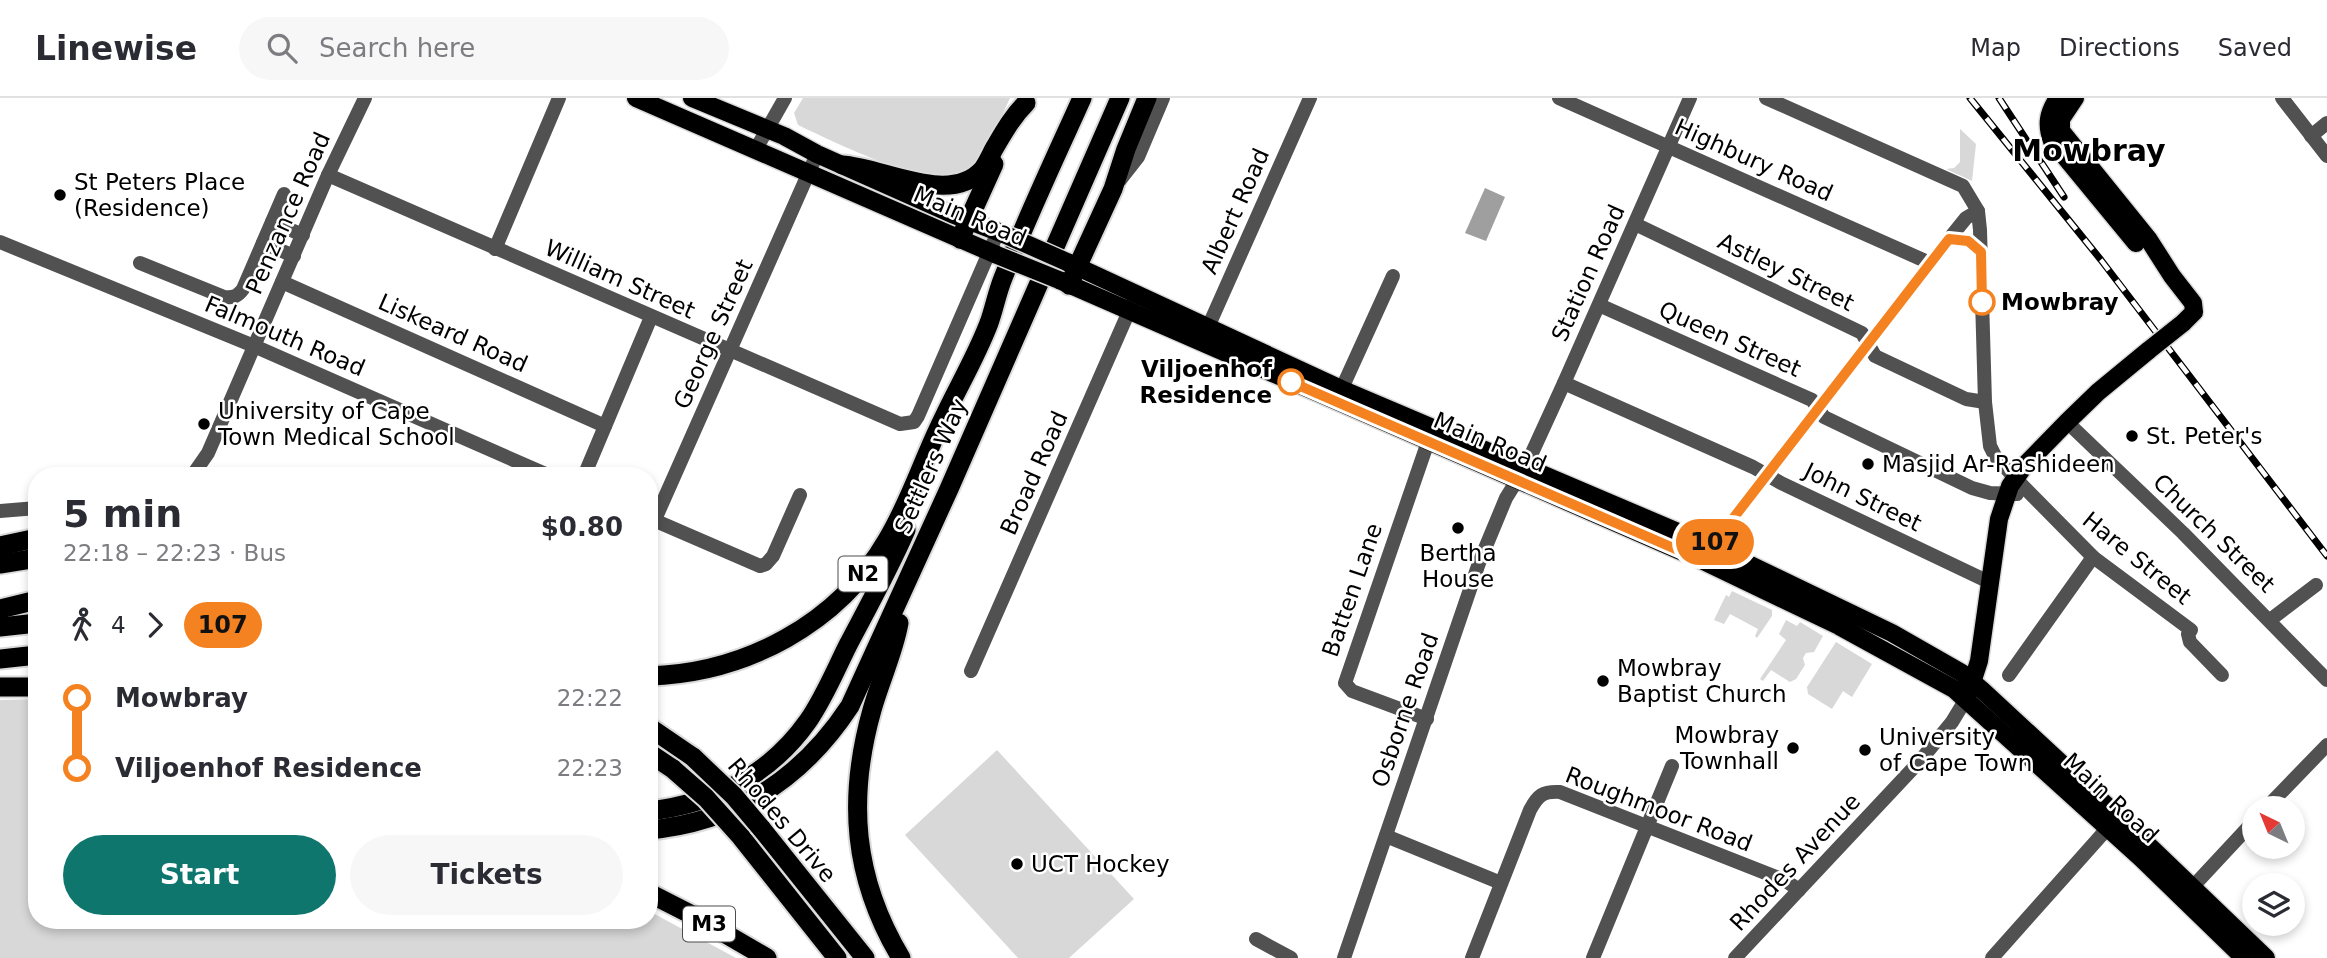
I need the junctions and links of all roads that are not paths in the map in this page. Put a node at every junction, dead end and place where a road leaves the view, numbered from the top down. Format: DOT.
graph roads {
  1 [pos="365,98"];
  2 [pos="559,98"];
  3 [pos="636,98"];
  4 [pos="692,98"];
  5 [pos="785,98"];
  6 [pos="1082,98"];
  7 [pos="1120,98"];
  8 [pos="1147,98"];
  9 [pos="1163,98"];
  10 [pos="1310,98"];
  11 [pos="1559,98"];
  12 [pos="1690,98"];
  13 [pos="1766,98"];
  14 [pos="2282,98"];
  15 [pos="1027,100"];
  16 [pos="2062,104"];
  17 [pos="2327,123"];
  18 [pos="767,130"];
  19 [pos="2311,136"];
  20 [pos="1668,147"];
  21 [pos="756,149"];
  22 [pos="817,154"];
  23 [pos="2327,156"];
  24 [pos="842,165"];
  25 [pos="809,173"];
  26 [pos="328,175"];
  27 [pos="867,175"];
  28 [pos="1113,189"];
  29 [pos="284,194"];
  30 [pos="858,194"];
  31 [pos="1978,211"];
  32 [pos="968,220"];
  33 [pos="272,222"];
  34 [pos="1635,224"];
  35 [pos="1002,234"];
  36 [pos="303,235"];
  37 [pos="960,239"];
  38 [pos="1949,239"];
  39 [pos="0,242"];
  40 [pos="263,243"];
  41 [pos="495,249"];
  42 [pos="1981,252"];
  43 [pos="994,253"];
  44 [pos="293,256"];
  45 [pos="140,263"];
  46 [pos="1930,263"];
  47 [pos="1072,265"];
  48 [pos="1393,276"];
  49 [pos="282,282"];
  50 [pos="1064,283"];
  51 [pos="1137,293"];
  52 [pos="1599,305"];
  53 [pos="1130,311"];
  54 [pos="651,317"];
  55 [pos="1205,334"];
  56 [pos="1868,344"];
  57 [pos="254,346"];
  58 [pos="730,351"];
  59 [pos="974,356"];
  60 [pos="1564,383"];
  61 [pos="1338,395"];
  62 [pos="1985,402"];
  63 [pos="1817,408"];
  64 [pos="2067,422"];
  65 [pos="605,426"];
  66 [pos="1431,435"];
  67 [pos="198,467"];
  68 [pos="530,467"];
  69 [pos="588,467"];
  70 [pos="1521,473"];
  71 [pos="1766,474"];
  72 [pos="2014,477"];
  73 [pos="2030,493"];
  74 [pos="2006,494"];
  75 [pos="800,495"];
  76 [pos="658,508"];
  77 [pos="28,509"];
  78 [pos="0,511"];
  79 [pos="658,526"];
  80 [pos="28,540"];
  81 [pos="0,546"];
  82 [pos="1706,553"];
  83 [pos="2093,557"];
  84 [pos="28,559"];
  85 [pos="0,564"];
  86 [pos="907,581"];
  87 [pos="1989,583"];
  88 [pos="2316,585"];
  89 [pos="28,602"];
  90 [pos="0,609"];
  91 [pos="28,616"];
  92 [pos="0,619"];
  93 [pos="2270,620"];
  94 [pos="28,624"];
  95 [pos="0,627"];
  96 [pos="28,637"];
  97 [pos="0,640"];
  98 [pos="28,656"];
  99 [pos="0,659"];
  100 [pos="971,671"];
  101 [pos="658,675"];
  102 [pos="2009,675"];
  103 [pos="2222,675"];
  104 [pos="2327,680"];
  105 [pos="0,687"];
  106 [pos="28,687"];
  107 [pos="1970,690"];
  108 [pos="1427,719"];
  109 [pos="658,733"];
  110 [pos="2327,745"];
  111 [pos="658,759"];
  112 [pos="1672,766"];
  113 [pos="2278,796"];
  114 [pos="658,810"];
  115 [pos="2113,822"];
  116 [pos="1646,827"];
  117 [pos="658,829"];
  118 [pos="2242,834"];
  119 [pos="1386,836"];
  120 [pos="1501,883"];
  121 [pos="1798,890"];
  122 [pos="2187,892"];
  123 [pos="658,898"];
  124 [pos="1256,939"];
  125 [pos="2255,956"];
  126 [pos="767,958"];
  127 [pos="837,958"];
  128 [pos="865,958"];
  129 [pos="901,958"];
  130 [pos="1291,958"];
  131 [pos="1344,958"];
  132 [pos="1472,958"];
  133 [pos="1593,958"];
  134 [pos="1735,958"];
  135 [pos="1992,958"];
  1 -- 26 [label="street, Penzance Road"];
  2 -- 41 [label="street"];
  3 -- 21 [label="main road, Main Road"];
  4 -- 18 [label="main road, Main Road"];
  5 -- 18 [label="street"];
  6 -- 59 [label="highway, Settlers Way / N2"];
  7 -- 86 [label="highway, Settlers Way / N2"];
  8 -- 28 [label="highway"];
  9 -- 28 [label="street"];
  10 -- 55 [label="street, Albert Road"];
  11 -- 20 [label="street, Highbury Road"];
  12 -- 20 [label="street, Station Road"];
  13 -- 31 [label="street"];
  14 -- 19 [label="street"];
  15 -- 24 [label="highway"];
  15 -- 32 [label="highway"];
  16 -- 64 [label="main road, bridge"];
  17 -- 19 [label="street"];
  18 -- 21 [label="street"];
  18 -- 22 [label="main road, Main Road"];
  19 -- 23 [label="street"];
  20 -- 34 [label="street, Station Road"];
  20 -- 46 [label="street, Highbury Road"];
  21 -- 25 [label="main road, Main Road"];
  22 -- 24 [label="main road, Main Road"];
  22 -- 25 [label="street, George Street"];
  24 -- 27 [label="main road, Main Road"];
  25 -- 30 [label="main road, Main Road"];
  25 -- 58 [label="street, George Street"];
  26 -- 36 [label="street, Penzance Road"];
  26 -- 41 [label="street, William Street"];
  27 -- 30 [label="main road"];
  27 -- 32 [label="main road, Main Road"];
  28 -- 47 [label="highway"];
  29 -- 33 [label="street"];
  30 -- 37 [label="main road, Main Road"];
  31 -- 38 [label="street"];
  31 -- 42 [label="street, Hare Street"];
  32 -- 35 [label="main road, Main Road"];
  32 -- 37 [label="highway"];
  33 -- 36 [label="street"];
  33 -- 40 [label="street"];
  34 -- 52 [label="street, Station Road"];
  34 -- 56 [label="street, Astley Street"];
  35 -- 43 [label="street"];
  35 -- 47 [label="main road, Main Road, bridge"];
  36 -- 44 [label="street, Penzance Road"];
  37 -- 43 [label="main road, Main Road"];
  38 -- 42 [label="street"];
  38 -- 46 [label="street"];
  39 -- 57 [label="street, Falmouth Road"];
  40 -- 44 [label="street"];
  40 -- 45 [label="street"];
  41 -- 54 [label="street, William Street"];
  42 -- 62 [label="street, Hare Street"];
  43 -- 50 [label="main road, Main Road, bridge"];
  43 -- 58 [label="street, William Street"];
  44 -- 49 [label="street, Penzance Road"];
  46 -- 56 [label="street"];
  47 -- 50 [label="highway"];
  47 -- 51 [label="main road, Main Road"];
  48 -- 61 [label="street"];
  49 -- 57 [label="street, Penzance Road"];
  49 -- 65 [label="street, Liskeard Road"];
  50 -- 53 [label="main road, Main Road"];
  51 -- 53 [label="street, Broad Road"];
  51 -- 55 [label="main road, Main Road"];
  52 -- 60 [label="street, Station Road"];
  52 -- 63 [label="street, Queen Street"];
  53 -- 55 [label="main road, Main Road"];
  53 -- 100 [label="street, Broad Road"];
  54 -- 58 [label="street, William Street"];
  54 -- 65 [label="street"];
  55 -- 61 [label="main road, Main Road"];
  56 -- 62 [label="street, Astley Street"];
  56 -- 63 [label="street"];
  57 -- 67 [label="street, Penzance Road"];
  57 -- 68 [label="street, Falmouth Road"];
  58 -- 76 [label="street, George Street"];
  59 -- 101 [label="highway, Settlers Way / N2"];
  59 -- 114 [label="highway"];
  60 -- 70 [label="street, Station Road"];
  60 -- 71 [label="street, John Street"];
  61 -- 66 [label="main road, Main Road"];
  62 -- 72 [label="street, Hare Street"];
  63 -- 71 [label="street"];
  63 -- 74 [label="street, Queen Street"];
  64 -- 72 [label="main road"];
  64 -- 93 [label="street, Church Street"];
  65 -- 69 [label="street"];
  66 -- 70 [label="main road, Main Road"];
  66 -- 108 [label="street, Batten Lane"];
  70 -- 82 [label="main road, Main Road"];
  70 -- 108 [label="street, Osborne Road"];
  71 -- 82 [label="street"];
  71 -- 87 [label="street, John Street"];
  72 -- 73 [label="street, Hare Street"];
  72 -- 74 [label="main road"];
  73 -- 74 [label="street, Queen Street"];
  73 -- 83 [label="street, Hare Street"];
  74 -- 87 [label="main road"];
  75 -- 79 [label="street"];
  77 -- 78 [label="street"];
  80 -- 81 [label="highway"];
  82 -- 107 [label="main road, Main Road"];
  83 -- 102 [label="street"];
  83 -- 103 [label="street, Hare Street"];
  84 -- 85 [label="highway"];
  86 -- 117 [label="highway, Settlers Way / N2"];
  86 -- 129 [label="highway"];
  87 -- 107 [label="main road"];
  88 -- 93 [label="street"];
  89 -- 90 [label="highway"];
  91 -- 92 [label="highway"];
  93 -- 104 [label="street, Church Street"];
  94 -- 95 [label="highway"];
  96 -- 97 [label="highway"];
  98 -- 99 [label="highway"];
  105 -- 106 [label="highway"];
  107 -- 115 [label="main road, Main Road"];
  107 -- 121 [label="street, Rhodes Avenue"];
  108 -- 119 [label="street, Osborne Road"];
  109 -- 128 [label="highway, Rhodes Drive, bridge"];
  110 -- 113 [label="street"];
  111 -- 127 [label="highway, bridge"];
  112 -- 116 [label="street"];
  115 -- 122 [label="main road, Main Road"];
  115 -- 135 [label="street"];
  116 -- 120 [label="street, Roughmoor Road"];
  116 -- 121 [label="street, Roughmoor Road"];
  116 -- 133 [label="street"];
  118 -- 122 [label="street"];
  119 -- 120 [label="street"];
  119 -- 131 [label="street, Osborne Road"];
  120 -- 132 [label="street"];
  121 -- 134 [label="street, Rhodes Avenue"];
  122 -- 125 [label="main road, Main Road"];
  123 -- 126 [label="highway, M3"];
  124 -- 130 [label="street"];
}
